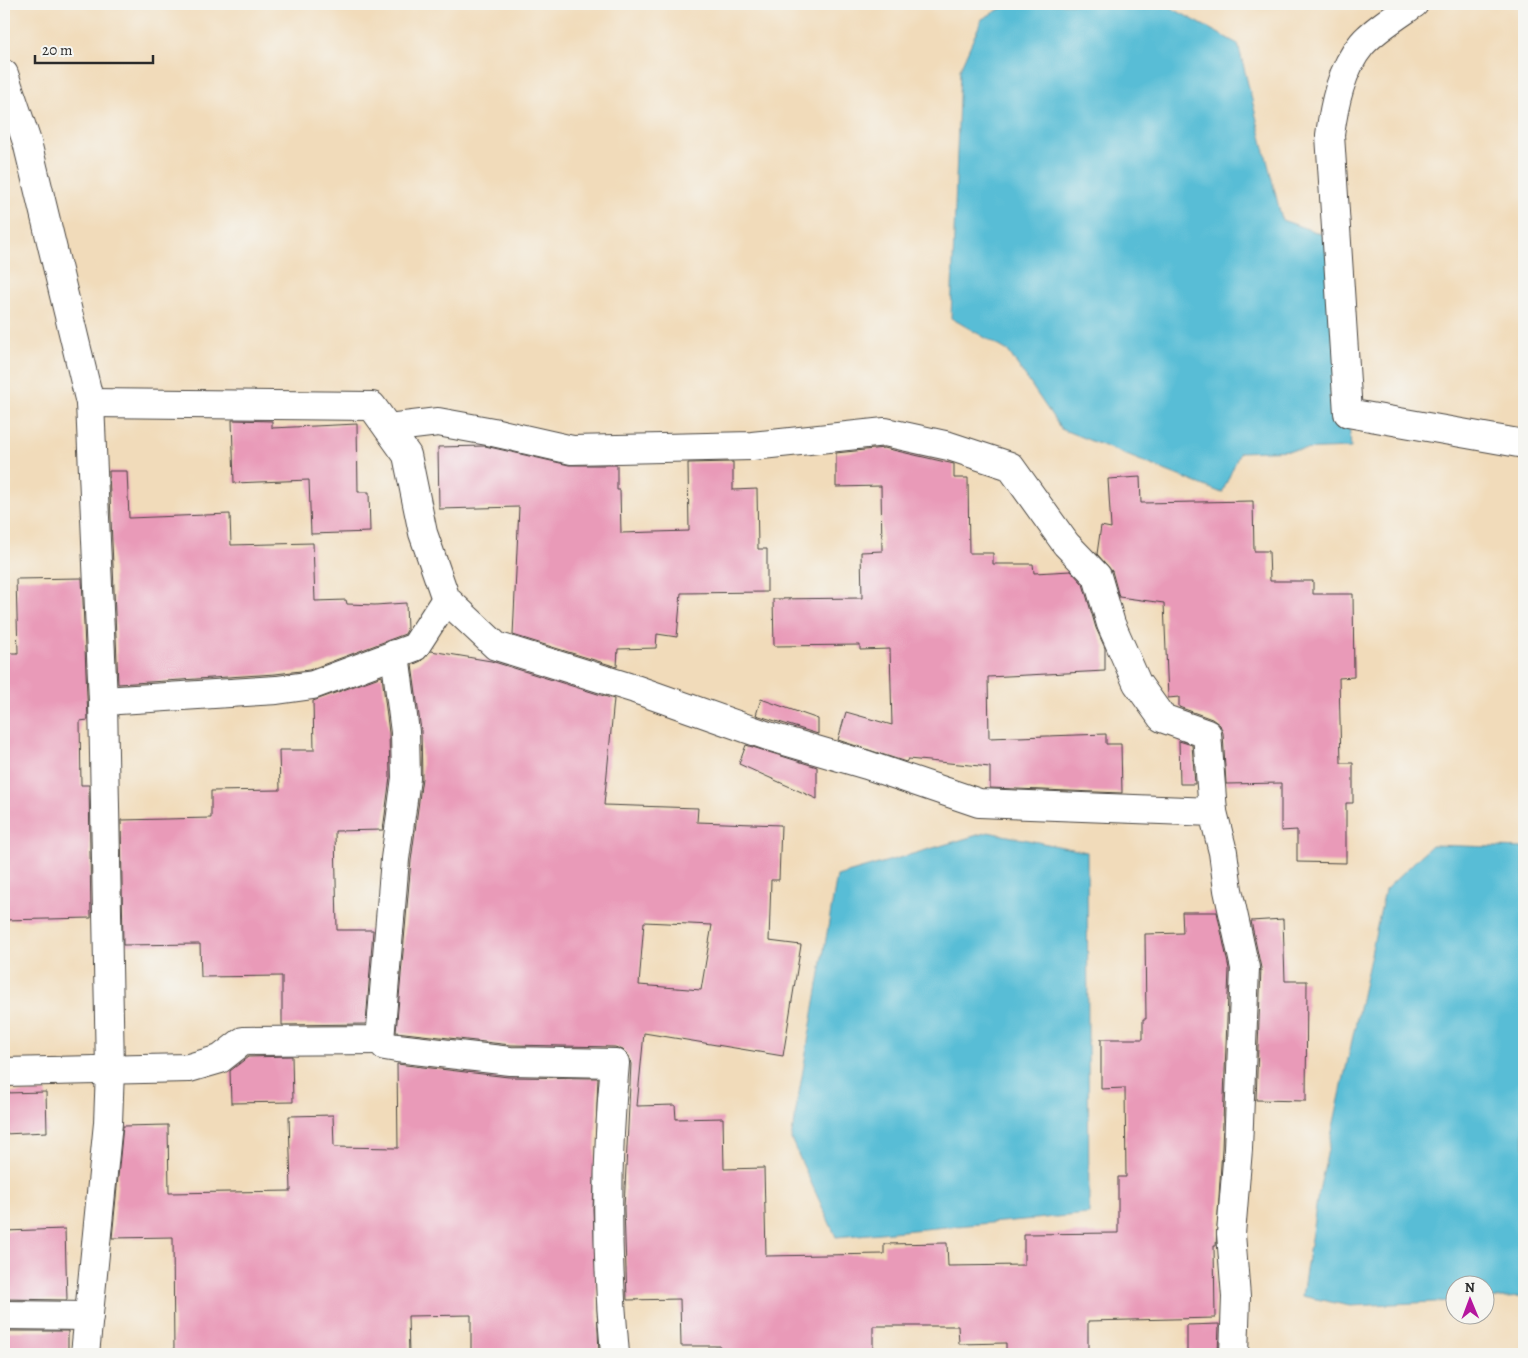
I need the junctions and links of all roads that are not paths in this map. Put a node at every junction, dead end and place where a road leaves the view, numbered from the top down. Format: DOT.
graph roads {
  1 [pos="1414,4"];
  2 [pos="4,74"];
  3 [pos="90,403"];
  4 [pos="388,428"];
  5 [pos="1524,444"];
  6 [pos="446,599"];
  7 [pos="394,654"];
  8 [pos="103,701"];
  9 [pos="1213,812"];
  10 [pos="380,1040"];
  11 [pos="110,1070"];
  12 [pos="4,1072"];
  13 [pos="4,1315"];
  14 [pos="89,1316"];
  15 [pos="85,1354"];
  16 [pos="615,1354"];
  17 [pos="1234,1354"];
  1 -- 5 [label="street"];
  2 -- 3 [label="street"];
  3 -- 4 [label="street"];
  3 -- 8 [label="street"];
  4 -- 6 [label="street"];
  4 -- 9 [label="street"];
  6 -- 7 [label="street"];
  6 -- 9 [label="street"];
  7 -- 8 [label="street"];
  7 -- 10 [label="street"];
  8 -- 11 [label="street"];
  9 -- 17 [label="street"];
  10 -- 11 [label="street"];
  10 -- 16 [label="street"];
  11 -- 12 [label="street"];
  11 -- 14 [label="street"];
  13 -- 14 [label="street"];
  14 -- 15 [label="street"];
}
